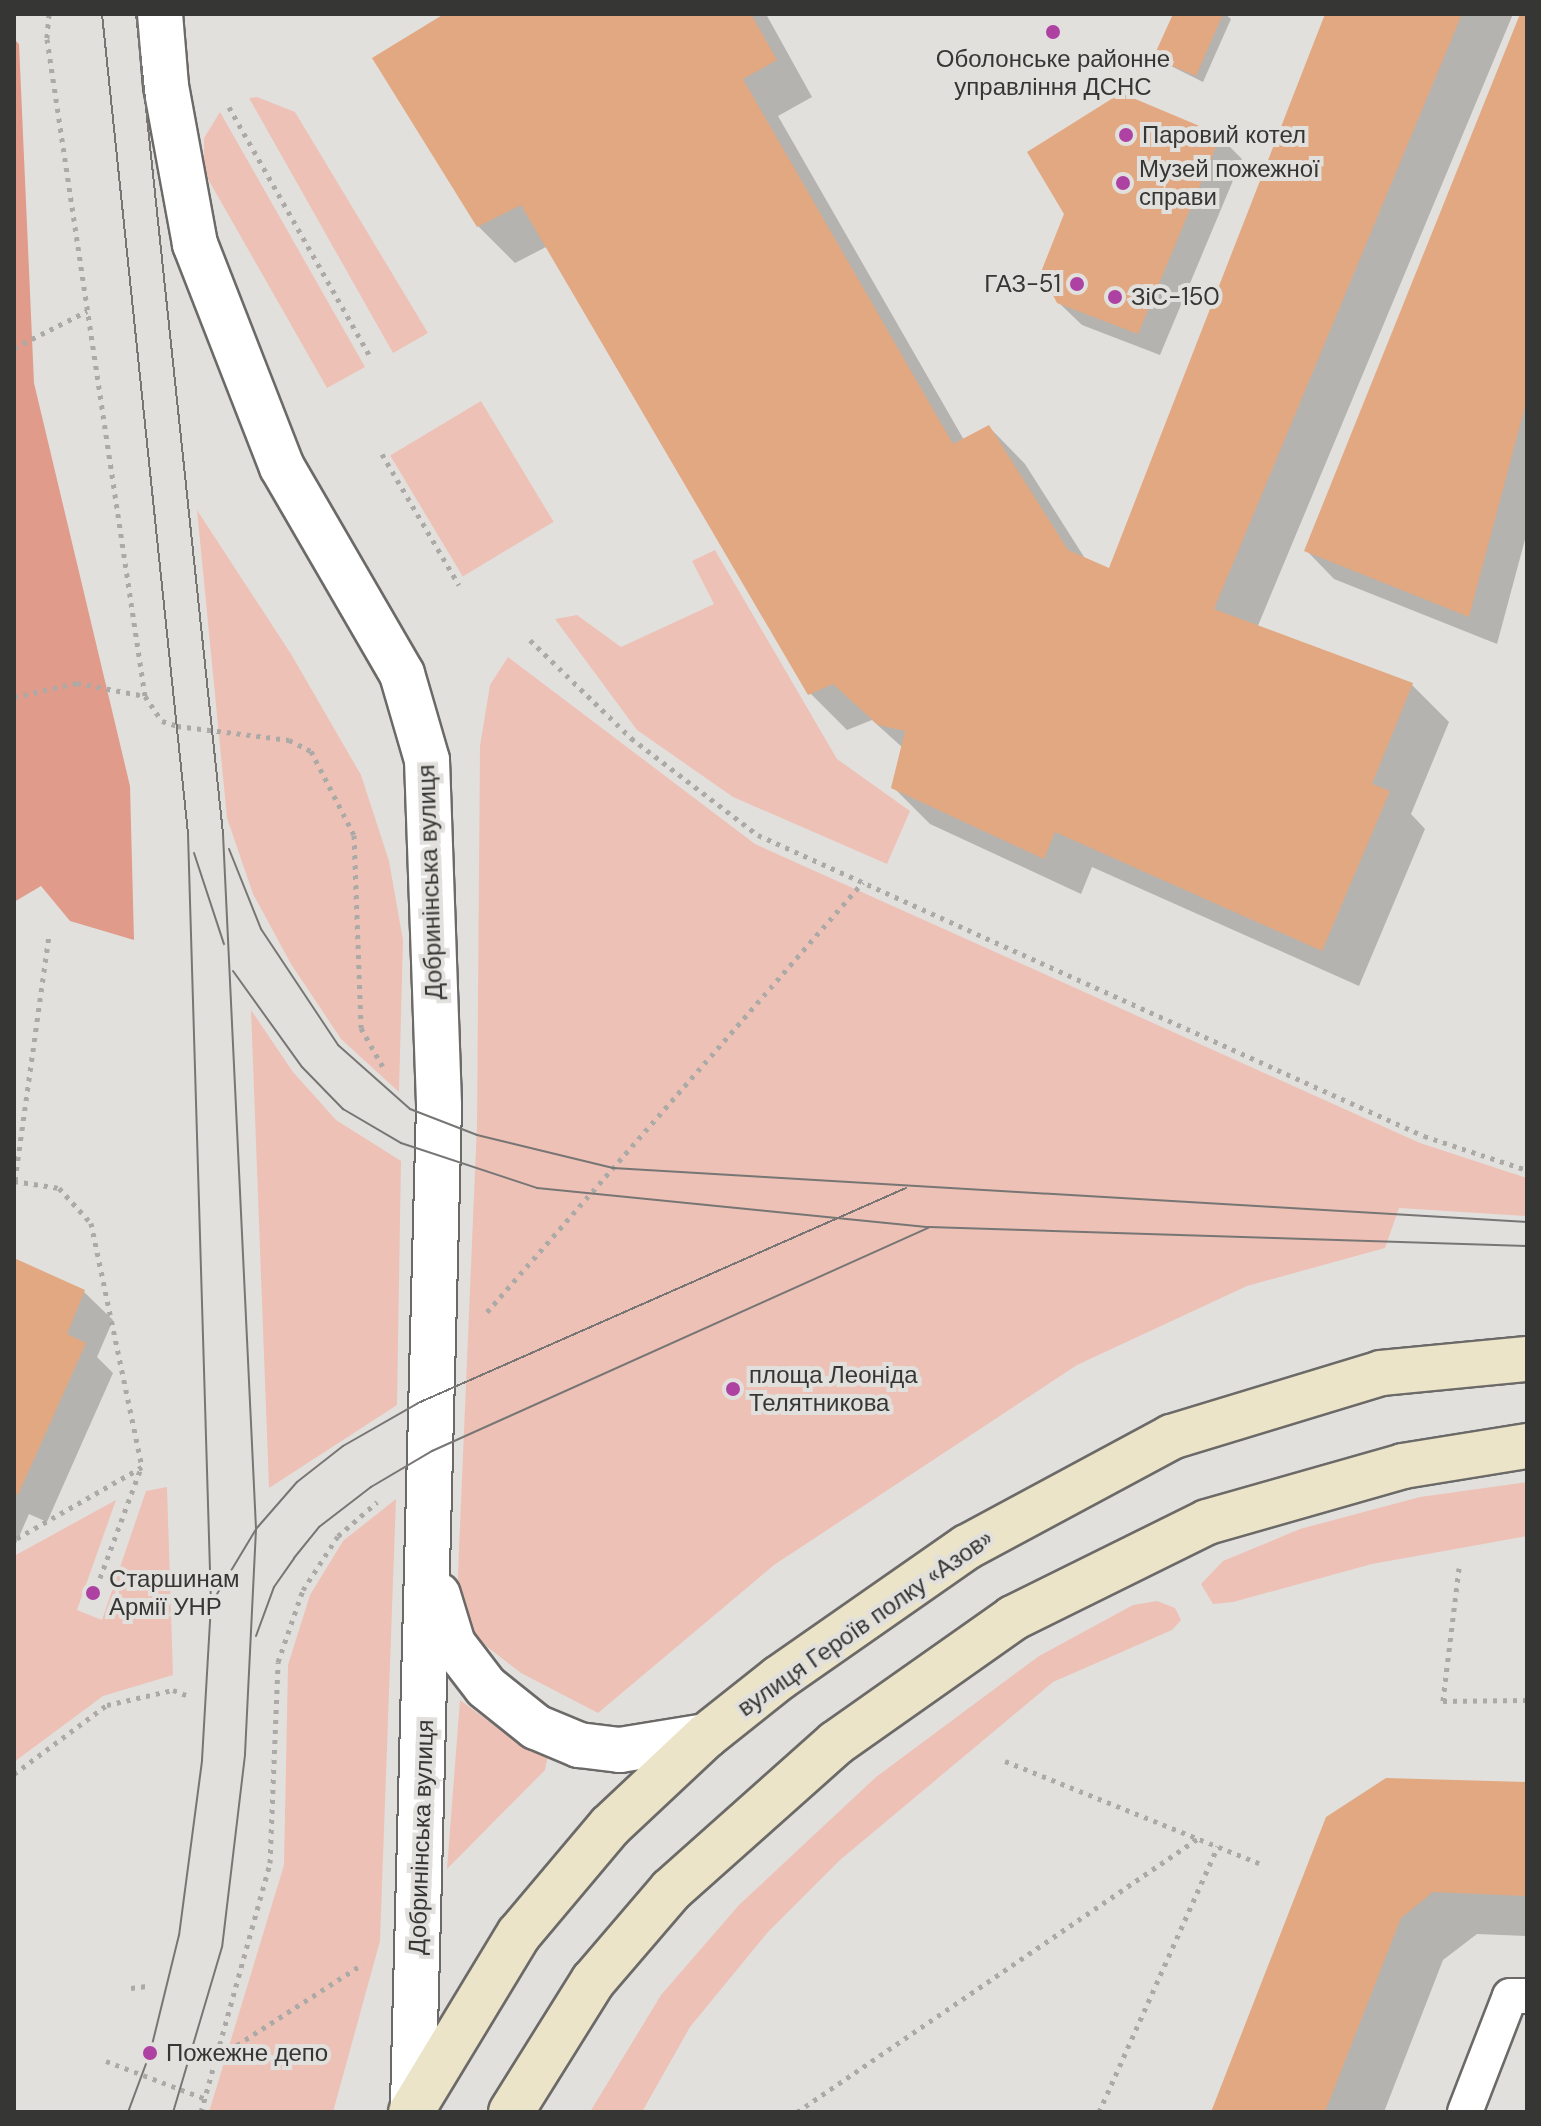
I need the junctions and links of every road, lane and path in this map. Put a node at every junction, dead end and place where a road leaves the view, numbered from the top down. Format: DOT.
graph roads {
  1 [pos="49,14"];
  2 [pos="160,14"];
  3 [pos="229,107"];
  4 [pos="87,311"];
  5 [pos="14,348"];
  6 [pos="371,358"];
  7 [pos="382,454"];
  8 [pos="459,585"];
  9 [pos="530,640"];
  10 [pos="145,696"];
  11 [pos="14,697"];
  12 [pos="863,882"];
  13 [pos="49,934"];
  14 [pos="439,1106"];
  15 [pos="1527,1170"];
  16 [pos="15,1180"];
  17 [pos="482,1318"];
  18 [pos="1527,1359"];
  19 [pos="1527,1446"];
  20 [pos="142,1467"];
  21 [pos="388,1491"];
  22 [pos="14,1540"];
  23 [pos="429,1565"];
  24 [pos="1459,1568"];
  25 [pos="100,1578"];
  26 [pos="189,1696"];
  27 [pos="1527,1700"];
  28 [pos="706,1736"];
  29 [pos="1005,1761"];
  30 [pos="14,1774"];
  31 [pos="1199,1838"];
  32 [pos="1218,1846"];
  33 [pos="1259,1863"];
  34 [pos="368,1961"];
  35 [pos="147,1986"];
  36 [pos="131,1988"];
  37 [pos="1527,1996"];
  38 [pos="220,2056"];
  39 [pos="106,2061"];
  40 [pos="206,2099"];
  41 [pos="412,2110"];
  42 [pos="201,2112"];
  43 [pos="511,2112"];
  44 [pos="797,2112"];
  45 [pos="1099,2112"];
  46 [pos="1465,2112"];
  1 -- 4 [label="path"];
  2 -- 14 [label="street, Добринінська вулиця"];
  3 -- 6 [label="path"];
  4 -- 5 [label="path"];
  4 -- 10 [label="path"];
  7 -- 8 [label="path"];
  9 -- 12 [label="path"];
  10 -- 11 [label="path"];
  10 -- 14 [label="path"];
  12 -- 15 [label="path"];
  12 -- 17 [label="path"];
  13 -- 16 [label="path"];
  14 -- 23 [label="street, Добринінська вулиця"];
  16 -- 20 [label="path"];
  18 -- 28 [label="main road, вулиця Героїв полку «Азов»"];
  19 -- 43 [label="main road"];
  20 -- 22 [label="path"];
  20 -- 25 [label="path"];
  21 -- 38 [label="path"];
  23 -- 28 [label="street, Добринінська вулиця"];
  23 -- 41 [label="street, Добринінська вулиця"];
  24 -- 27 [label="path"];
  26 -- 30 [label="path"];
  28 -- 41 [label="main road, вулиця Героїв полку «Азов»"];
  29 -- 31 [label="path"];
  31 -- 32 [label="path"];
  31 -- 44 [label="path"];
  32 -- 33 [label="path"];
  32 -- 45 [label="path"];
  34 -- 38 [label="path"];
  35 -- 36 [label="path"];
  37 -- 46 [label="lane"];
  38 -- 40 [label="path"];
  39 -- 40 [label="path"];
  40 -- 42 [label="path"];
}
